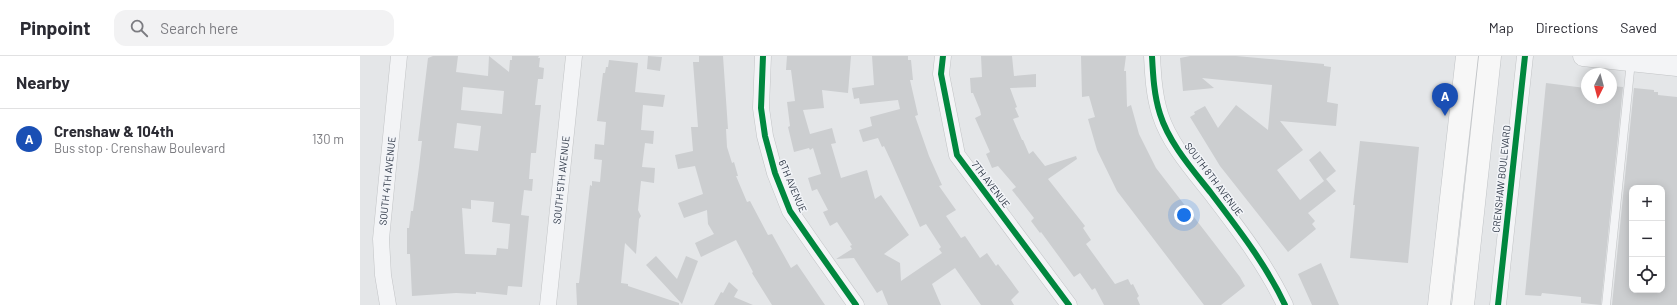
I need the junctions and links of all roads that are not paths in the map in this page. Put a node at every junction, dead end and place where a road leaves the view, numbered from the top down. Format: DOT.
graph roads {
  1 [pos="399,56"];
  2 [pos="574,56"];
  3 [pos="763,56"];
  4 [pos="943,56"];
  5 [pos="1152,56"];
  6 [pos="1467,56"];
  7 [pos="1490,56"];
  8 [pos="1525,56"];
  9 [pos="1583,56"];
  10 [pos="1639,60"];
  11 [pos="1677,66"];
  12 [pos="388,305"];
  13 [pos="548,305"];
  14 [pos="856,305"];
  15 [pos="1069,305"];
  16 [pos="1285,305"];
  17 [pos="1439,305"];
  18 [pos="1463,305"];
  19 [pos="1498,305"];
  20 [pos="1606,305"];
  1 -- 12 [label="street, SOUTH 4TH AVENUE"];
  2 -- 13 [label="street, SOUTH 5TH AVENUE"];
  3 -- 14 [label="street, 6TH AVENUE"];
  4 -- 15 [label="street, 7TH AVENUE"];
  5 -- 16 [label="street, SOUTH 8TH AVENUE"];
  6 -- 17 [label="main road"];
  7 -- 18 [label="main road"];
  8 -- 19 [label="street, CRENSHAW BOULEVARD"];
  9 -- 10 [label="street"];
  10 -- 11 [label="street"];
  10 -- 20 [label="lane"];
}
